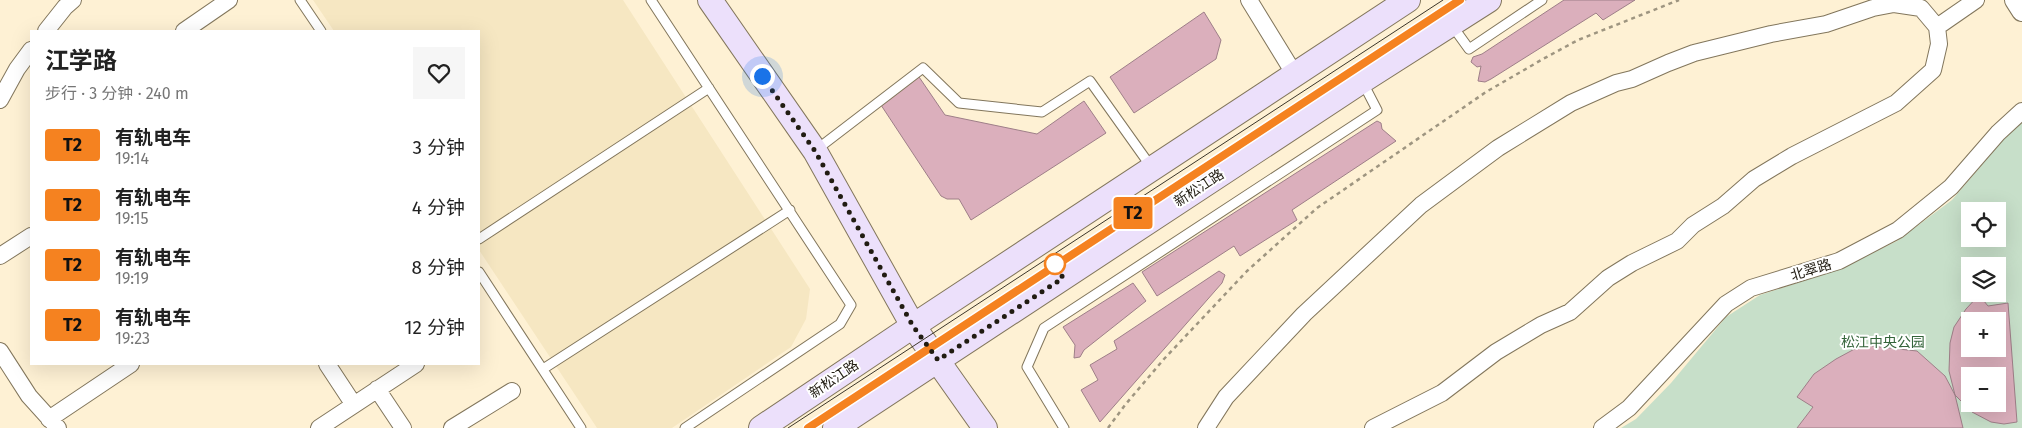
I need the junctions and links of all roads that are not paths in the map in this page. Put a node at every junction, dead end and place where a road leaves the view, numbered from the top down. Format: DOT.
graph roads {
  1 [pos="73,0"];
  2 [pos="229,0"];
  3 [pos="300,0"];
  4 [pos="651,0"];
  5 [pos="710,0"];
  6 [pos="1249,0"];
  7 [pos="1408,0"];
  8 [pos="1489,0"];
  9 [pos="1542,0"];
  10 [pos="2015,0"];
  11 [pos="1966,3"];
  12 [pos="2022,11"];
  13 [pos="1451,24"];
  14 [pos="1938,27"];
  15 [pos="47,30"];
  16 [pos="185,30"];
  17 [pos="319,30"];
  18 [pos="30,51"];
  19 [pos="1295,75"];
  20 [pos="1362,81"];
  21 [pos="709,88"];
  22 [pos="0,100"];
  23 [pos="2022,111"];
  24 [pos="815,151"];
  25 [pos="1152,168"];
  26 [pos="790,210"];
  27 [pos="30,237"];
  28 [pos="480,238"];
  29 [pos="0,256"];
  30 [pos="480,274"];
  31 [pos="913,326"];
  32 [pos="0,351"];
  33 [pos="938,360"];
  34 [pos="130,365"];
  35 [pos="328,365"];
  36 [pos="414,365"];
  37 [pos="543,370"];
  38 [pos="377,390"];
  39 [pos="512,391"];
  40 [pos="354,405"];
  41 [pos="54,423"];
  42 [pos="319,428"];
  43 [pos="403,428"];
  44 [pos="452,428"];
  45 [pos="582,428"];
  46 [pos="685,428"];
  47 [pos="762,428"];
  48 [pos="834,428"];
  49 [pos="984,428"];
  50 [pos="1064,428"];
  51 [pos="1206,428"];
  52 [pos="1373,428"];
  53 [pos="1602,428"];
  1 -- 15 [label="street"];
  2 -- 16 [label="street"];
  3 -- 17 [label="lane"];
  4 -- 21 [label="lane"];
  5 -- 24 [label="main road"];
  6 -- 19 [label="street"];
  7 -- 19 [label="main road, 新松江路"];
  8 -- 13 [label="main road, 新松江路"];
  9 -- 13 [label="lane"];
  10 -- 12 [label="street"];
  11 -- 14 [label="street"];
  13 -- 20 [label="main road, 新松江路"];
  14 -- 51 [label="street"];
  14 -- 52 [label="street"];
  18 -- 22 [label="street"];
  19 -- 25 [label="main road, 新松江路"];
  20 -- 33 [label="main road, 新松江路"];
  20 -- 50 [label="lane"];
  21 -- 26 [label="lane"];
  21 -- 28 [label="lane"];
  23 -- 53 [label="street, 北翠路"];
  24 -- 25 [label="lane"];
  24 -- 31 [label="main road"];
  25 -- 31 [label="main road, 新松江路"];
  26 -- 37 [label="lane"];
  26 -- 46 [label="lane"];
  27 -- 29 [label="street"];
  30 -- 37 [label="lane"];
  31 -- 33 [label="main road"];
  31 -- 47 [label="main road, 新松江路"];
  32 -- 41 [label="street"];
  33 -- 48 [label="main road, 新松江路"];
  33 -- 49 [label="main road"];
  34 -- 41 [label="street"];
  35 -- 40 [label="street"];
  36 -- 38 [label="street"];
  37 -- 45 [label="lane"];
  38 -- 40 [label="street"];
  38 -- 43 [label="street"];
  39 -- 44 [label="street"];
  40 -- 42 [label="street"];
}
